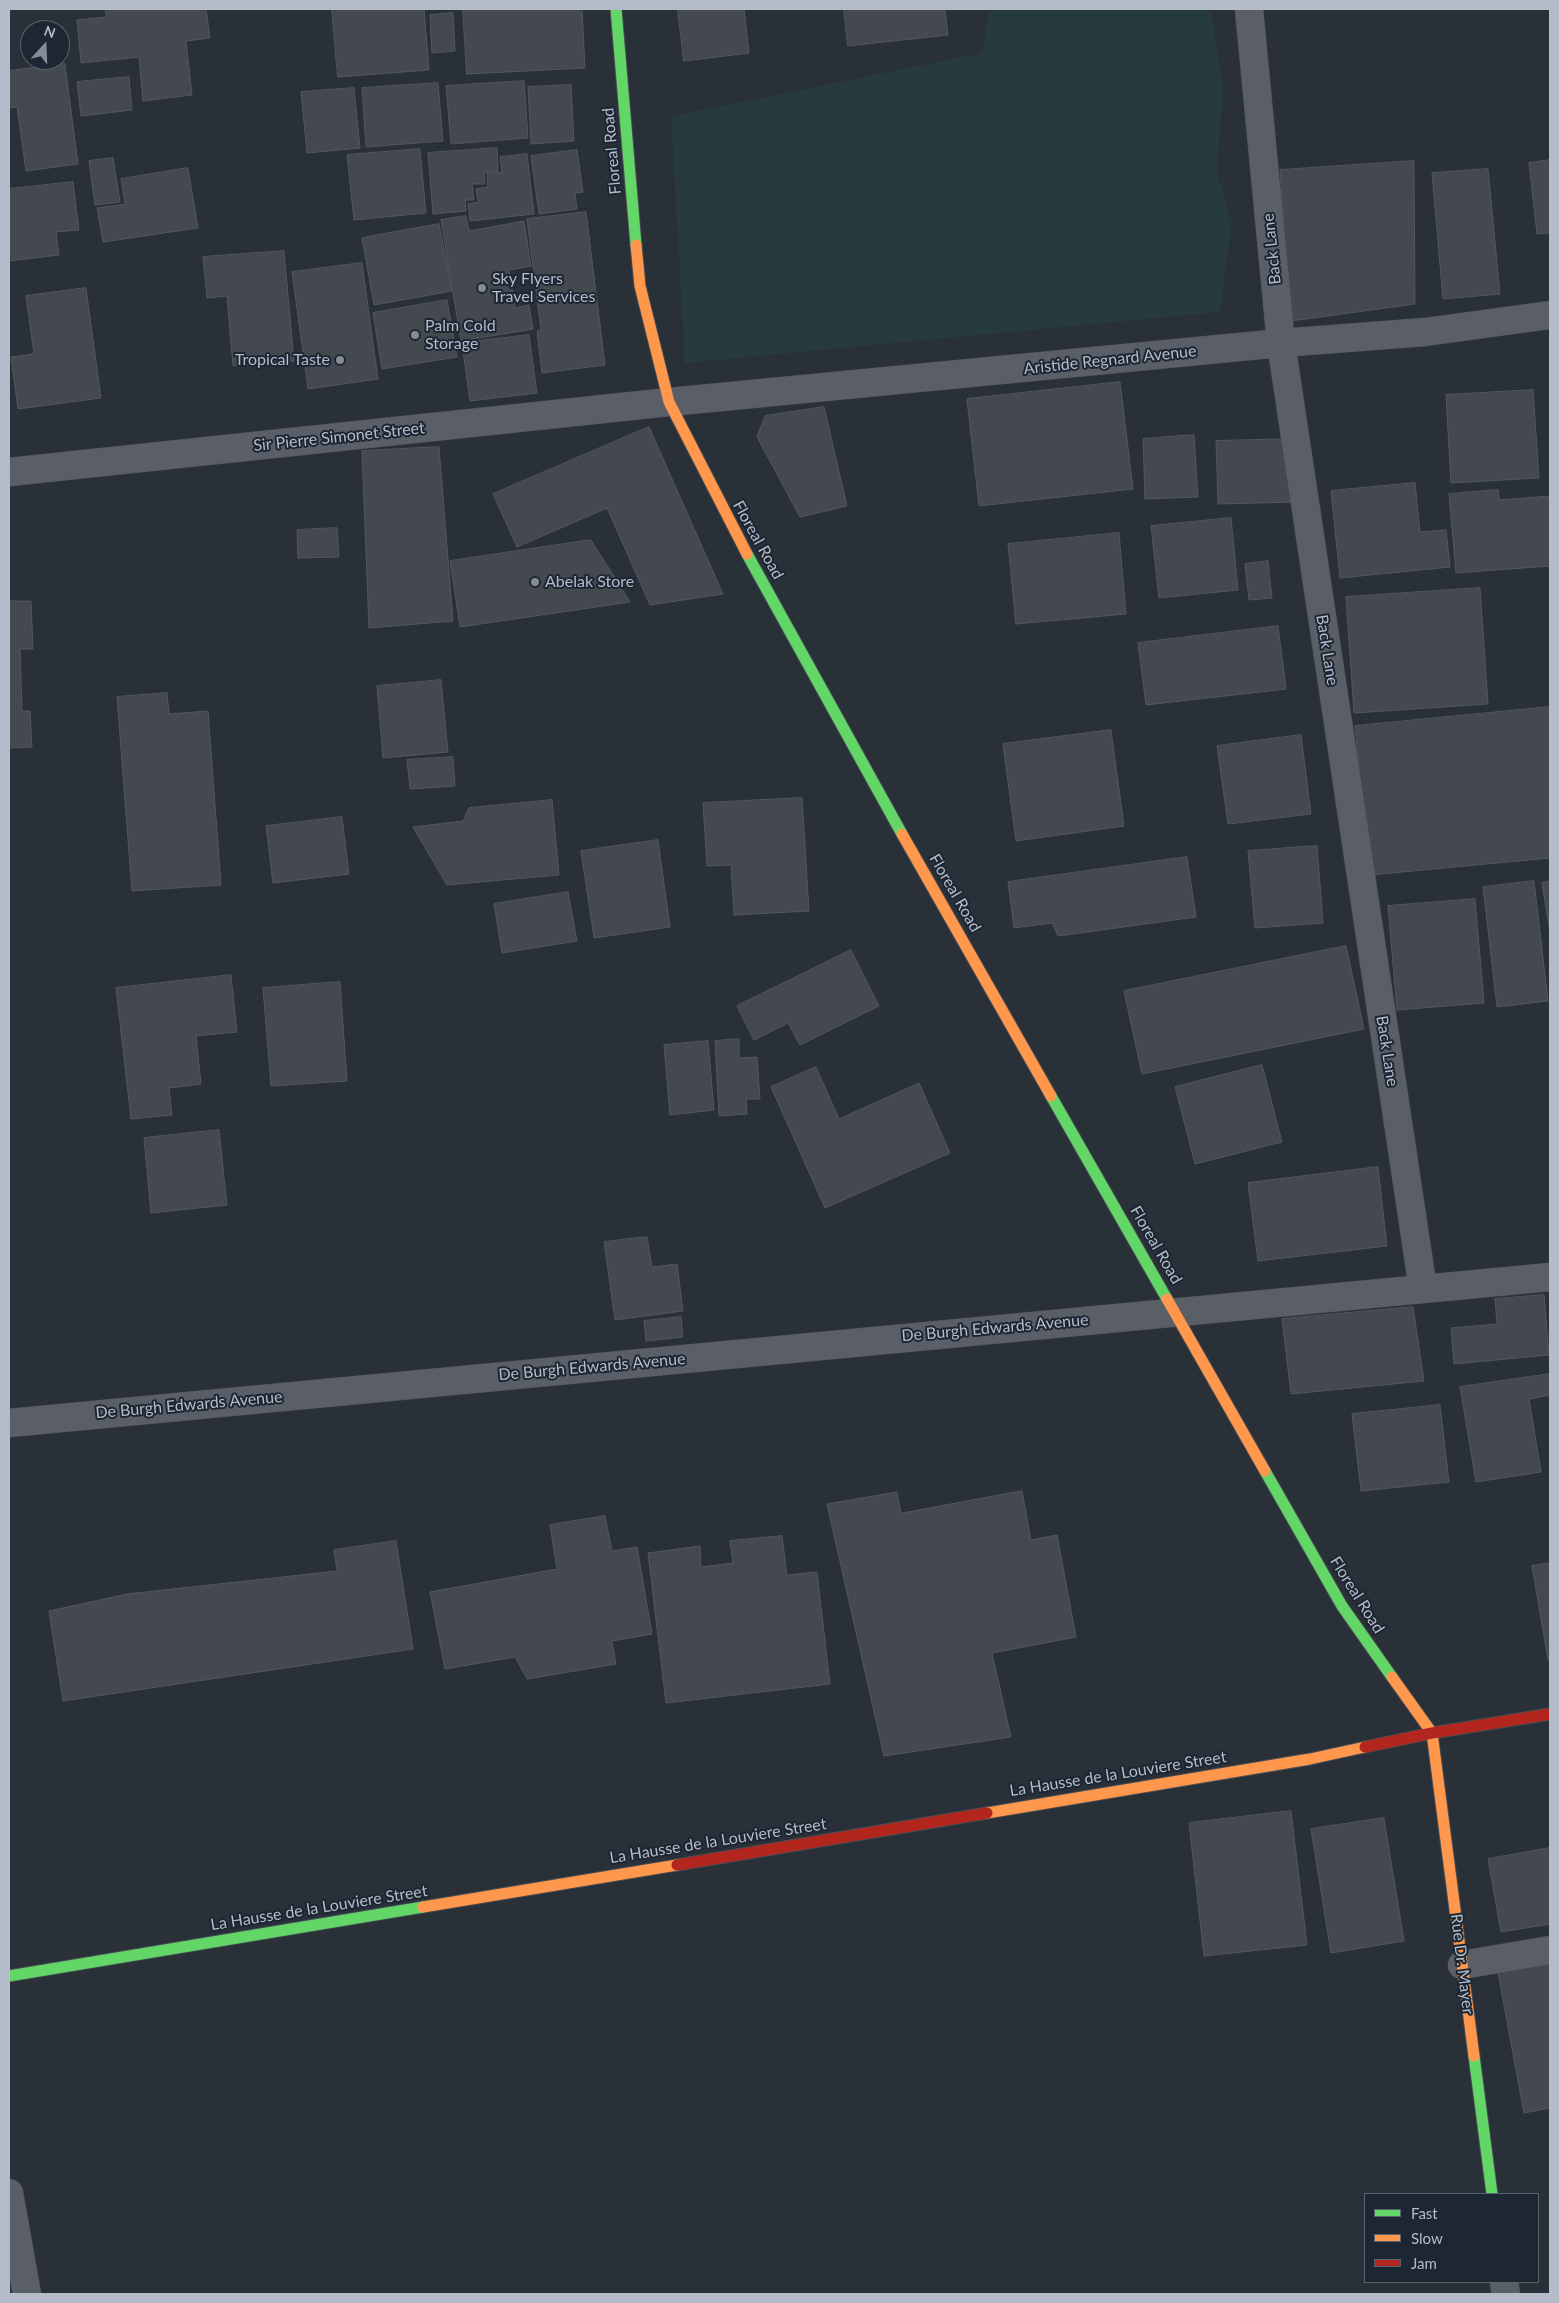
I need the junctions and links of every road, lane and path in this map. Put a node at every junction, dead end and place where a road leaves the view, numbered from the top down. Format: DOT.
graph roads {
  1 [pos="616,9"];
  2 [pos="1249,9"];
  3 [pos="1550,315"];
  4 [pos="1281,343"];
  5 [pos="669,402"];
  6 [pos="9,472"];
  7 [pos="1550,1277"];
  8 [pos="1423,1289"];
  9 [pos="1175,1311"];
  10 [pos="9,1422"];
  11 [pos="1550,1714"];
  12 [pos="1432,1733"];
  13 [pos="1550,1950"];
  14 [pos="1462,1965"];
  15 [pos="9,1976"];
  16 [pos="1492,2193"];
  17 [pos="9,2194"];
  18 [pos="27,2294"];
  1 -- 5 [label="main road, Floreal Road"];
  2 -- 4 [label="street, Back Lane"];
  3 -- 4 [label="street, Aristide Regnard Avenue"];
  4 -- 5 [label="street, Aristide Regnard Avenue"];
  4 -- 8 [label="street, Back Lane"];
  5 -- 6 [label="street, Sir Pierre Simonet Street"];
  5 -- 9 [label="main road, Floreal Road"];
  7 -- 8 [label="street, De Burgh Edwards Avenue"];
  8 -- 9 [label="street, De Burgh Edwards Avenue"];
  9 -- 10 [label="street, De Burgh Edwards Avenue"];
  9 -- 12 [label="main road, Floreal Road"];
  11 -- 12 [label="main road, La Hausse de la Louviere Street"];
  12 -- 14 [label="main road, Rue Dr. Mayer"];
  12 -- 15 [label="main road, La Hausse de la Louviere Street"];
  13 -- 14 [label="street"];
  14 -- 16 [label="main road, Rue Dr. Mayer"];
  17 -- 18 [label="street"];
}
